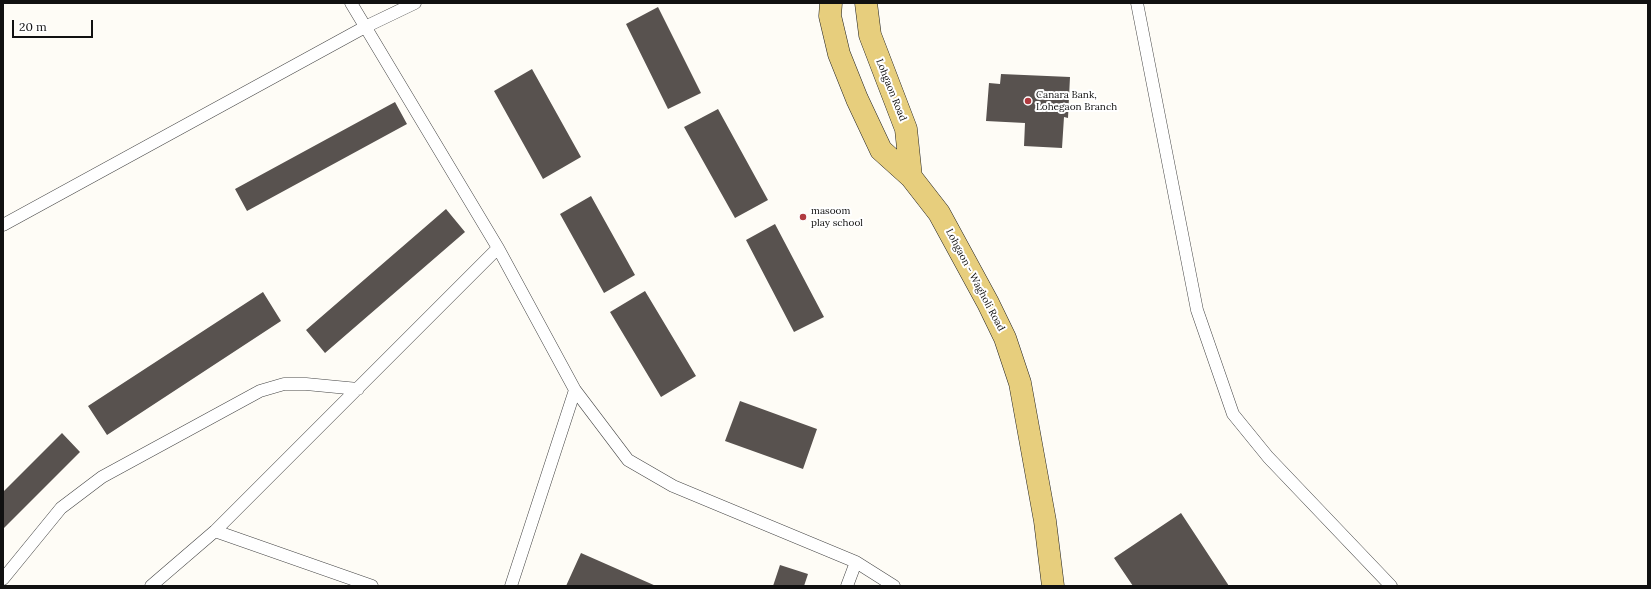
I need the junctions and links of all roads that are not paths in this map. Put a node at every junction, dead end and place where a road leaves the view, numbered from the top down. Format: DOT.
graph roads {
  1 [pos="351,3"];
  2 [pos="415,3"];
  3 [pos="831,3"];
  4 [pos="866,3"];
  5 [pos="1137,3"];
  6 [pos="365,26"];
  7 [pos="911,177"];
  8 [pos="3,226"];
  9 [pos="498,248"];
  10 [pos="358,389"];
  11 [pos="575,390"];
  12 [pos="215,531"];
  13 [pos="856,562"];
  14 [pos="3,579"];
  15 [pos="151,586"];
  16 [pos="372,586"];
  17 [pos="512,586"];
  18 [pos="847,586"];
  19 [pos="894,586"];
  20 [pos="1053,586"];
  21 [pos="1391,586"];
  1 -- 6 [label="lane"];
  2 -- 6 [label="lane"];
  3 -- 7 [label="main road, Lohgaon - Wagholi Road"];
  4 -- 7 [label="main road, Lohgaon Road"];
  5 -- 21 [label="lane"];
  6 -- 8 [label="lane"];
  6 -- 9 [label="lane"];
  7 -- 20 [label="main road, Lohgaon - Wagholi Road"];
  9 -- 10 [label="lane"];
  9 -- 11 [label="lane"];
  10 -- 12 [label="lane"];
  10 -- 14 [label="lane"];
  11 -- 13 [label="lane"];
  11 -- 17 [label="lane"];
  12 -- 15 [label="lane"];
  12 -- 16 [label="lane"];
  13 -- 18 [label="lane"];
  13 -- 19 [label="lane"];
}
